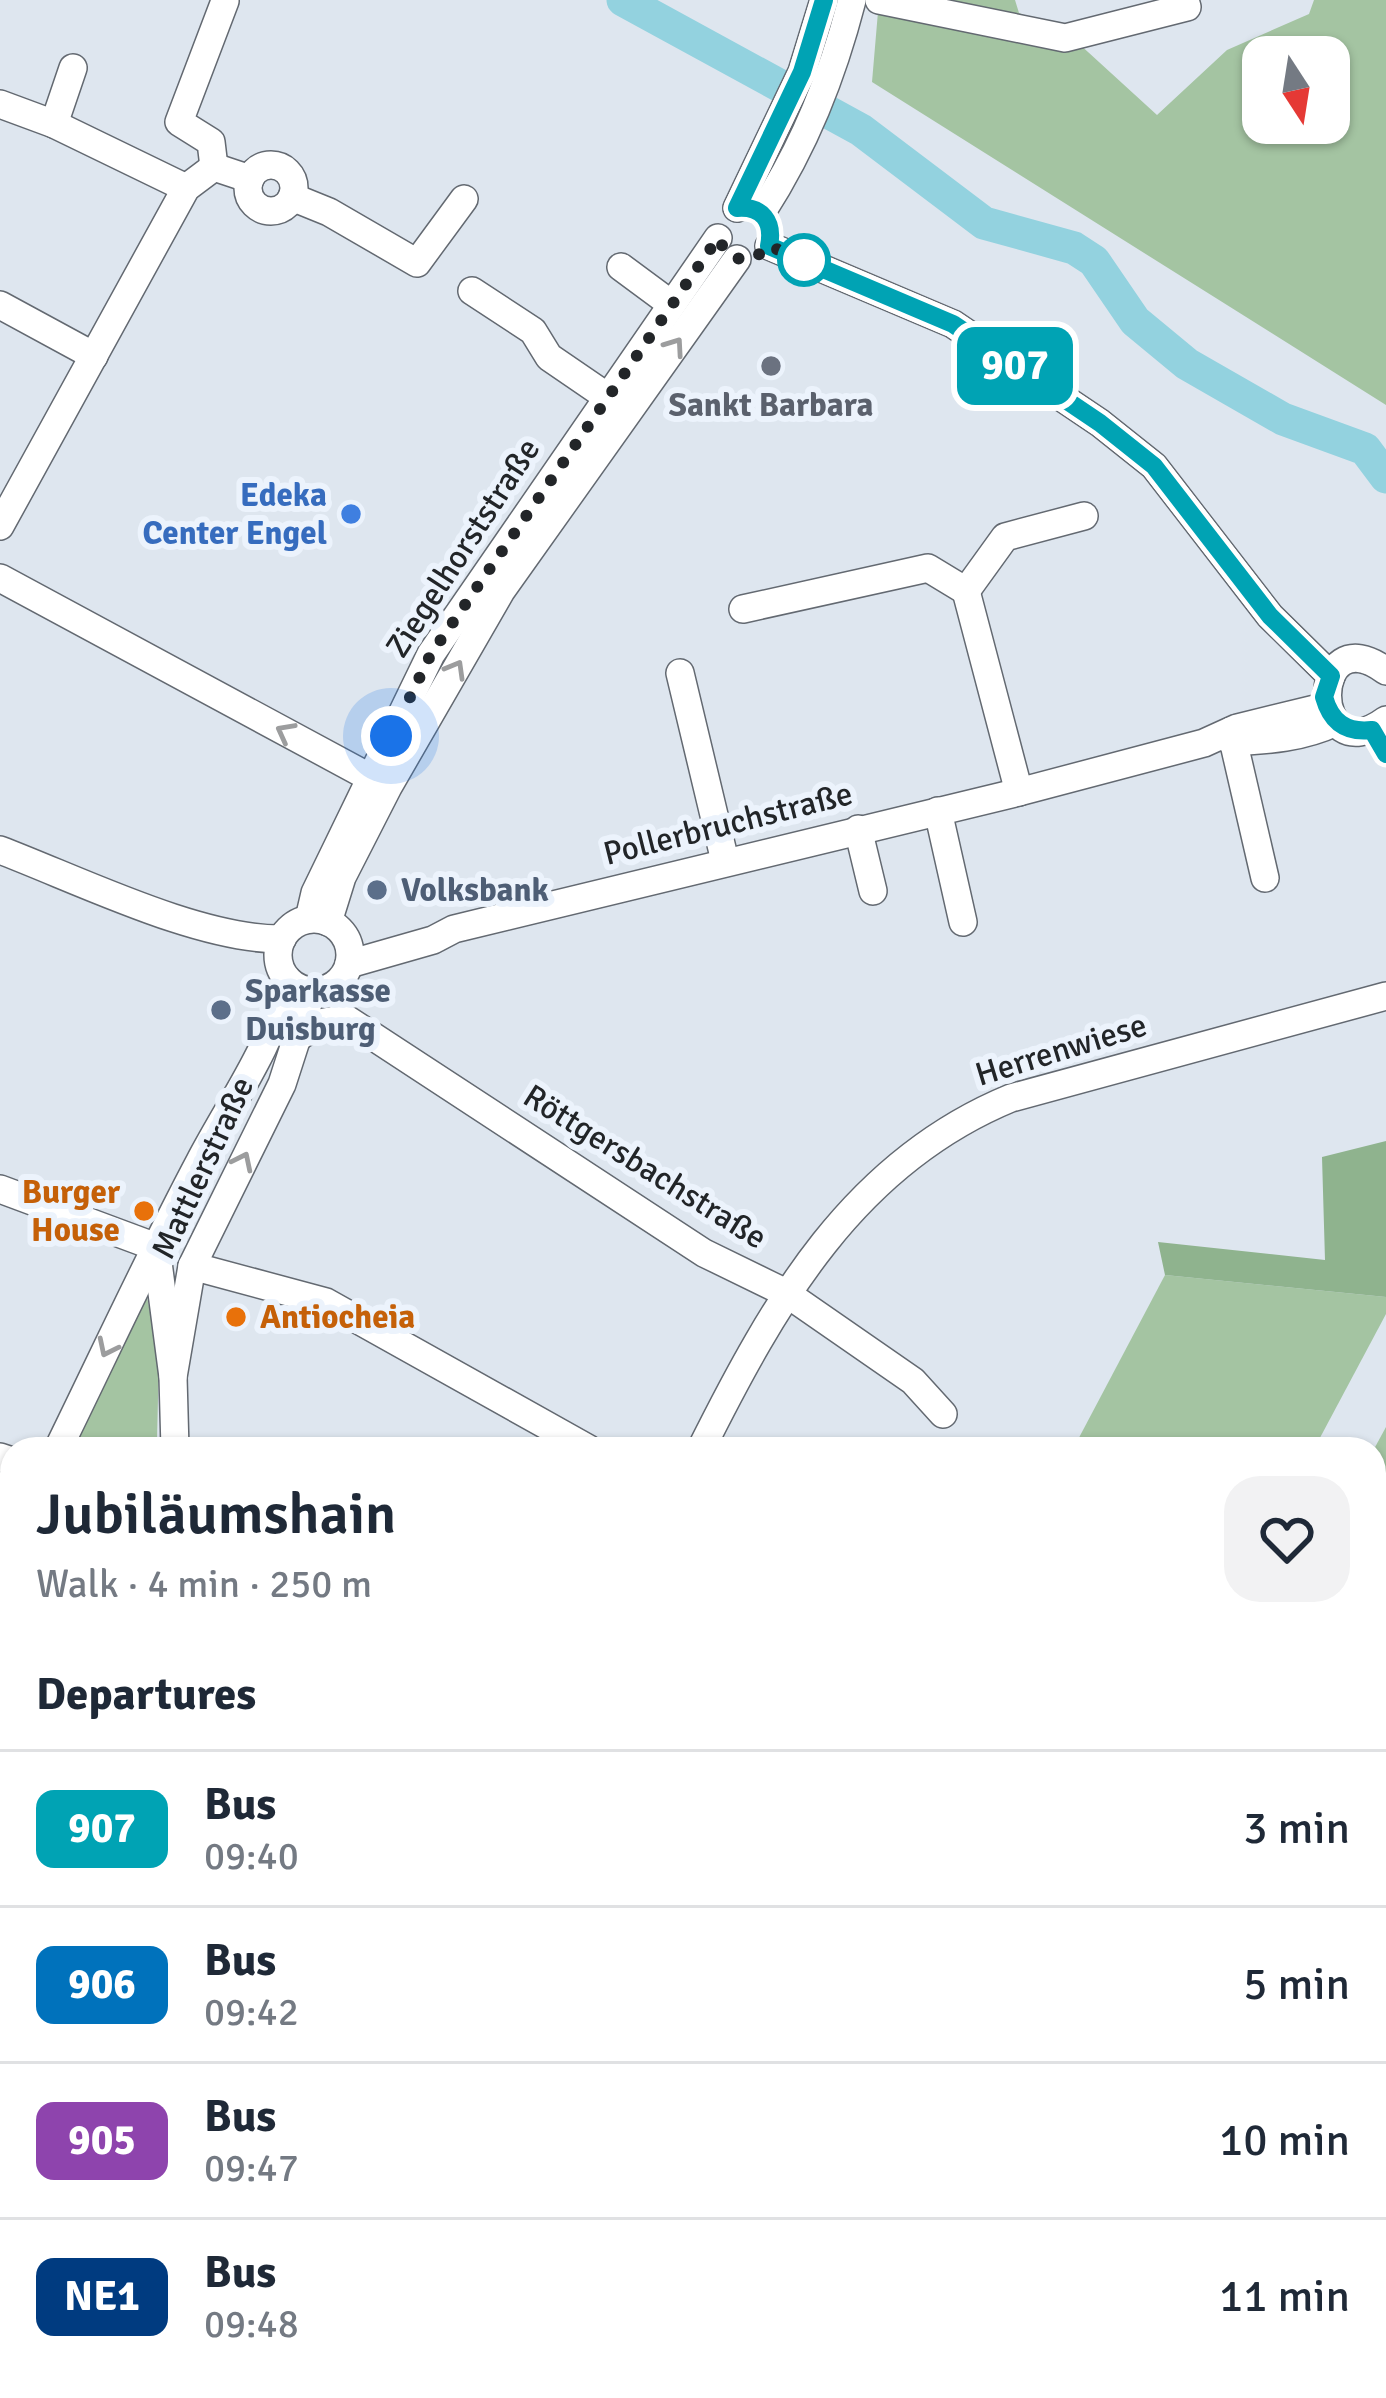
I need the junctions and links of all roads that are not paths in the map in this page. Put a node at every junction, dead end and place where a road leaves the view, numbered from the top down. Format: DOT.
graph roads {
  1 [pos="824,0"];
  2 [pos="852,0"];
  3 [pos="879,0"];
  4 [pos="1185,0"];
  5 [pos="225,1"];
  6 [pos="73,68"];
  7 [pos="0,104"];
  8 [pos="54,124"];
  9 [pos="214,167"];
  10 [pos="186,188"];
  11 [pos="464,199"];
  12 [pos="749,210"];
  13 [pos="769,246"];
  14 [pos="727,249"];
  15 [pos="621,267"];
  16 [pos="472,291"];
  17 [pos="671,304"];
  18 [pos="0,305"];
  19 [pos="94,356"];
  20 [pos="606,396"];
  21 [pos="574,422"];
  22 [pos="598,453"];
  23 [pos="1084,516"];
  24 [pos="0,526"];
  25 [pos="0,578"];
  26 [pos="967,591"];
  27 [pos="743,609"];
  28 [pos="1338,669"];
  29 [pos="1386,670"];
  30 [pos="680,673"];
  31 [pos="1331,714"];
  32 [pos="1381,734"];
  33 [pos="1232,736"];
  34 [pos="379,783"];
  35 [pos="1018,792"];
  36 [pos="938,811"];
  37 [pos="857,829"];
  38 [pos="0,850"];
  39 [pos="725,861"];
  40 [pos="1265,878"];
  41 [pos="873,891"];
  42 [pos="319,921"];
  43 [pos="963,922"];
  44 [pos="349,954"];
  45 [pos="290,968"];
  46 [pos="1386,996"];
  47 [pos="298,1037"];
  48 [pos="0,1190"];
  49 [pos="156,1247"];
  50 [pos="191,1266"];
  51 [pos="785,1292"];
  52 [pos="173,1377"];
  53 [pos="943,1414"];
  54 [pos="64,1437"];
  55 [pos="175,1437"];
  56 [pos="568,1437"];
  57 [pos="707,1437"];
  1 -- 12 [label="street, Ziegelhorststraße"];
  2 -- 12 [label="street, Ziegelhorststraße"];
  3 -- 4 [label="street"];
  5 -- 9 [label="street"];
  6 -- 8 [label="street"];
  7 -- 8 [label="street"];
  8 -- 10 [label="street"];
  9 -- 10 [label="street"];
  9 -- 11 [label="street"];
  10 -- 19 [label="street"];
  12 -- 13 [label="street"];
  12 -- 14 [label="street, Ziegelhorststraße"];
  13 -- 14 [label="street"];
  13 -- 28 [label="street"];
  14 -- 17 [label="street, Ziegelhorststraße"];
  22 -- 14 [label="street, Ziegelhorststraße, one-way"];
  15 -- 17 [label="street"];
  16 -- 20 [label="street"];
  17 -- 20 [label="street, Ziegelhorststraße"];
  18 -- 19 [label="street"];
  19 -- 24 [label="street"];
  20 -- 21 [label="street, Ziegelhorststraße"];
  21 -- 22 [label="street"];
  21 -- 34 [label="street, Ziegelhorststraße"];
  34 -- 22 [label="street, Ziegelhorststraße, one-way"];
  23 -- 26 [label="street"];
  34 -- 25 [label="street, one-way"];
  26 -- 27 [label="street"];
  26 -- 35 [label="street"];
  28 -- 29 [label="street"];
  28 -- 31 [label="street"];
  30 -- 39 [label="street"];
  31 -- 32 [label="street"];
  31 -- 33 [label="street, Pollerbruchstraße"];
  33 -- 35 [label="street, Pollerbruchstraße"];
  33 -- 40 [label="street"];
  34 -- 42 [label="street, Ziegelhorststraße"];
  35 -- 36 [label="street, Pollerbruchstraße"];
  36 -- 37 [label="street, Pollerbruchstraße"];
  36 -- 43 [label="street"];
  37 -- 39 [label="street, Pollerbruchstraße"];
  37 -- 41 [label="street"];
  38 -- 45 [label="street"];
  39 -- 44 [label="street, Pollerbruchstraße"];
  42 -- 44 [label="street"];
  42 -- 45 [label="street"];
  44 -- 45 [label="street"];
  45 -- 47 [label="street, Mattlerstraße"];
  45 -- 49 [label="street"];
  46 -- 51 [label="street, Herrenwiese"];
  50 -- 47 [label="street, Mattlerstraße, one-way"];
  47 -- 51 [label="street, Röttgersbachstraße"];
  48 -- 49 [label="street"];
  49 -- 52 [label="street, Mattlerstraße"];
  49 -- 54 [label="street, one-way"];
  50 -- 52 [label="street, Mattlerstraße"];
  50 -- 56 [label="street"];
  51 -- 53 [label="street, Röttgersbachstraße"];
  51 -- 57 [label="street, Herrenwiese"];
  52 -- 55 [label="street, Mattlerstraße"];
}
